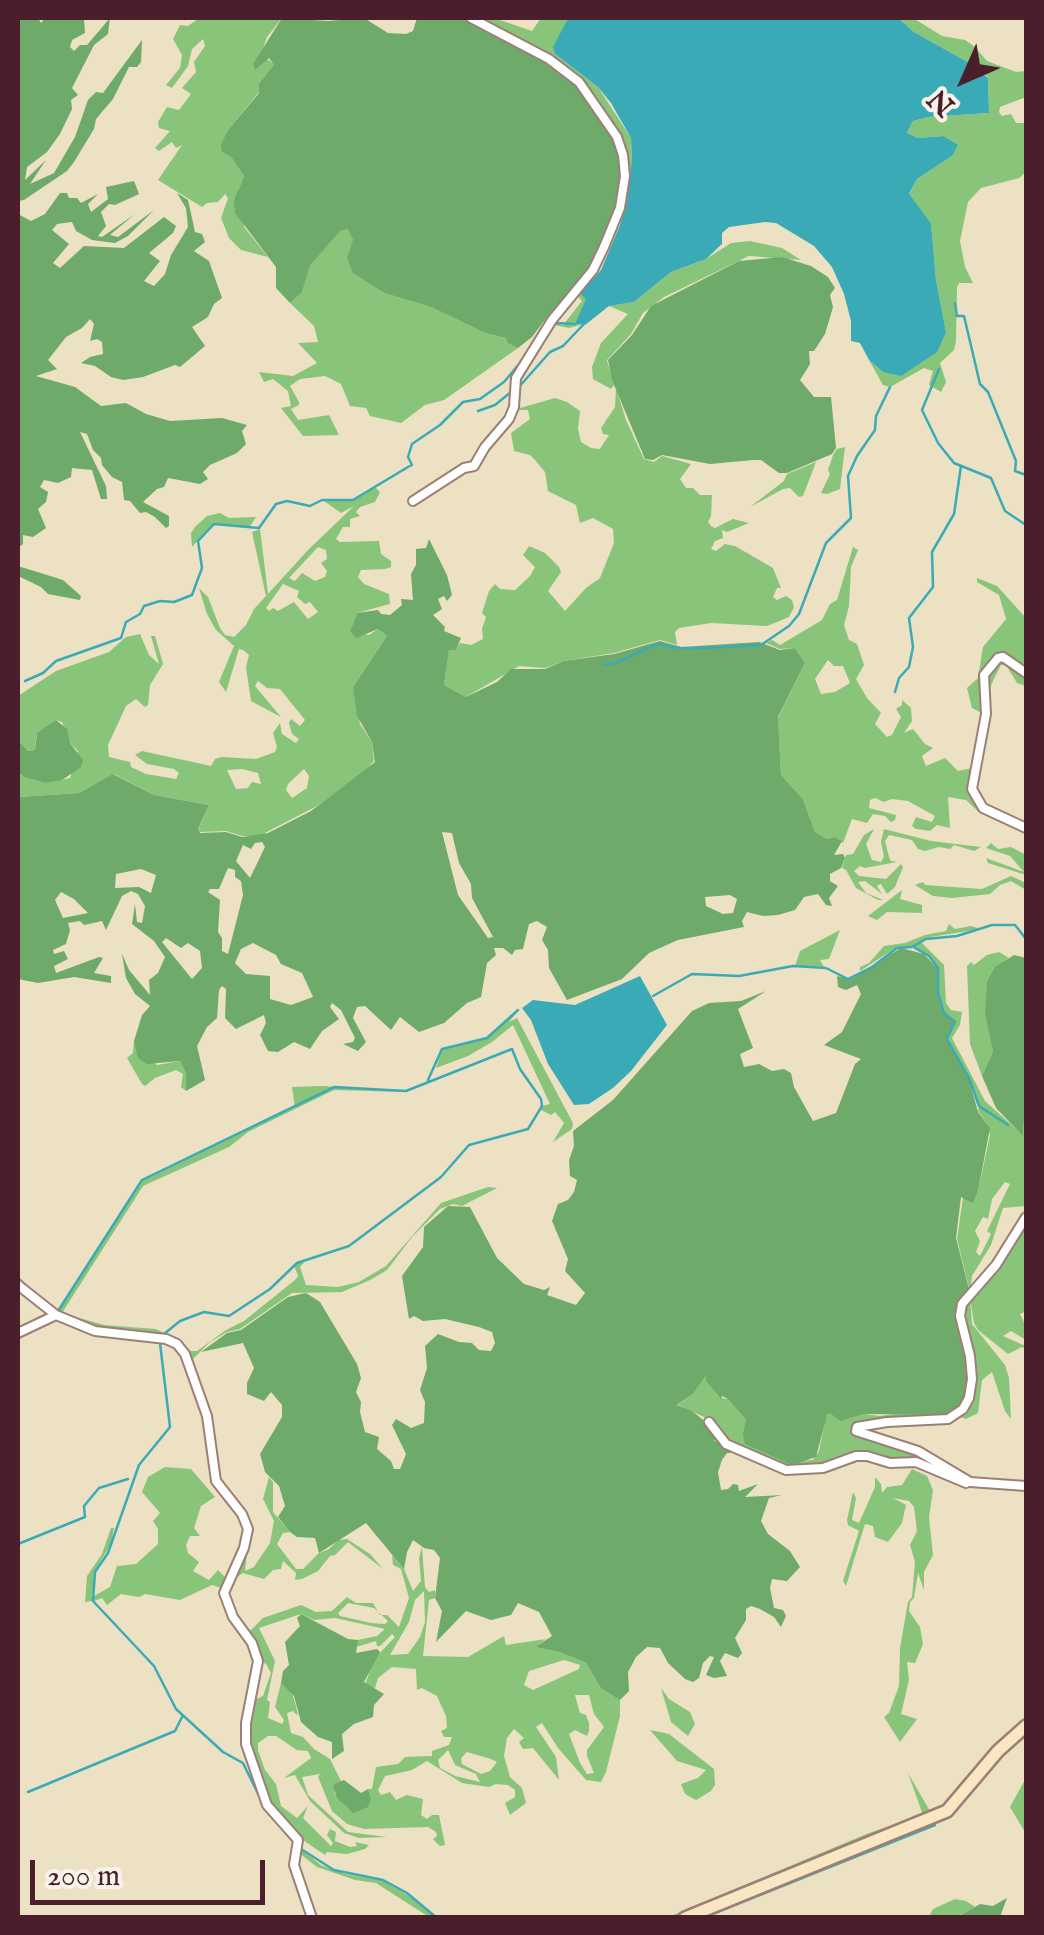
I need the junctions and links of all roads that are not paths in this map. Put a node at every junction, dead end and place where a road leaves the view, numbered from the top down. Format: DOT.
graph roads {
  1 [pos="472,18"];
  2 [pos="413,500"];
  3 [pos="1026,673"];
  4 [pos="1026,828"];
  5 [pos="1026,1217"];
  6 [pos="18,1285"];
  7 [pos="56,1315"];
  8 [pos="18,1333"];
  9 [pos="708,1422"];
  10 [pos="970,1482"];
  11 [pos="1026,1486"];
  12 [pos="1026,1726"];
  13 [pos="312,1918"];
  14 [pos="685,1918"];
  1 -- 2 [label="street"];
  3 -- 4 [label="street"];
  5 -- 10 [label="street"];
  6 -- 7 [label="street"];
  7 -- 8 [label="street"];
  7 -- 13 [label="street"];
  9 -- 10 [label="street"];
  10 -- 11 [label="street"];
  12 -- 14 [label="street"];
}
